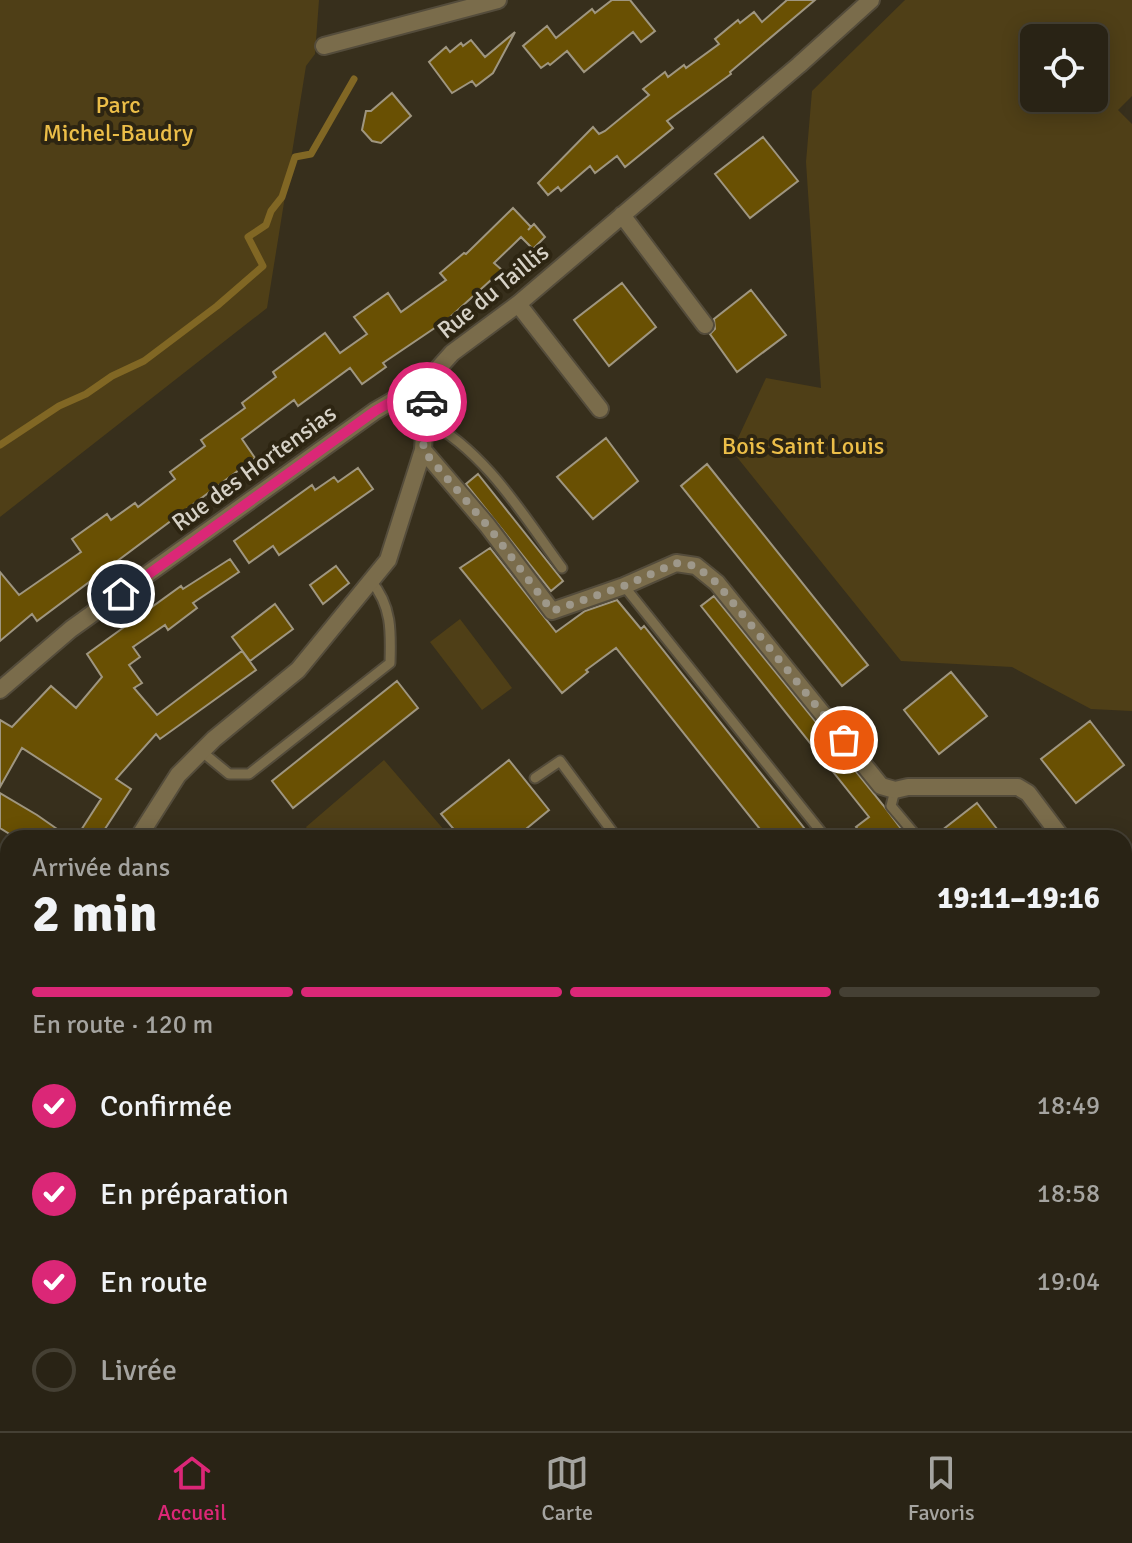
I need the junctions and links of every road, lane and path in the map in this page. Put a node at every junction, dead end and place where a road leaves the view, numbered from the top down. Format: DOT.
graph roads {
  1 [pos="498,0"];
  2 [pos="871,0"];
  3 [pos="324,46"];
  4 [pos="622,215"];
  5 [pos="518,304"];
  6 [pos="705,325"];
  7 [pos="427,381"];
  8 [pos="600,409"];
  9 [pos="426,420"];
  10 [pos="423,450"];
  11 [pos="562,568"];
  12 [pos="371,581"];
  13 [pos="624,586"];
  14 [pos="0,690"];
  15 [pos="201,751"];
  16 [pos="535,778"];
  17 [pos="895,790"];
  18 [pos="143,830"];
  19 [pos="611,830"];
  20 [pos="820,830"];
  21 [pos="911,830"];
  22 [pos="1056,830"];
  1 -- 3 [label="street"];
  2 -- 4 [label="street, Rue du Taillis"];
  4 -- 5 [label="street, Rue du Taillis"];
  4 -- 6 [label="street"];
  5 -- 7 [label="street, Rue du Taillis"];
  5 -- 8 [label="street"];
  7 -- 9 [label="street"];
  7 -- 14 [label="street, Rue des Hortensias"];
  9 -- 10 [label="street"];
  9 -- 11 [label="lane"];
  10 -- 12 [label="street"];
  10 -- 13 [label="street"];
  12 -- 15 [label="street"];
  12 -- 15 [label="lane"];
  13 -- 17 [label="street"];
  13 -- 20 [label="lane"];
  15 -- 18 [label="street"];
  16 -- 19 [label="lane"];
  17 -- 21 [label="lane"];
  17 -- 22 [label="street"];
}
